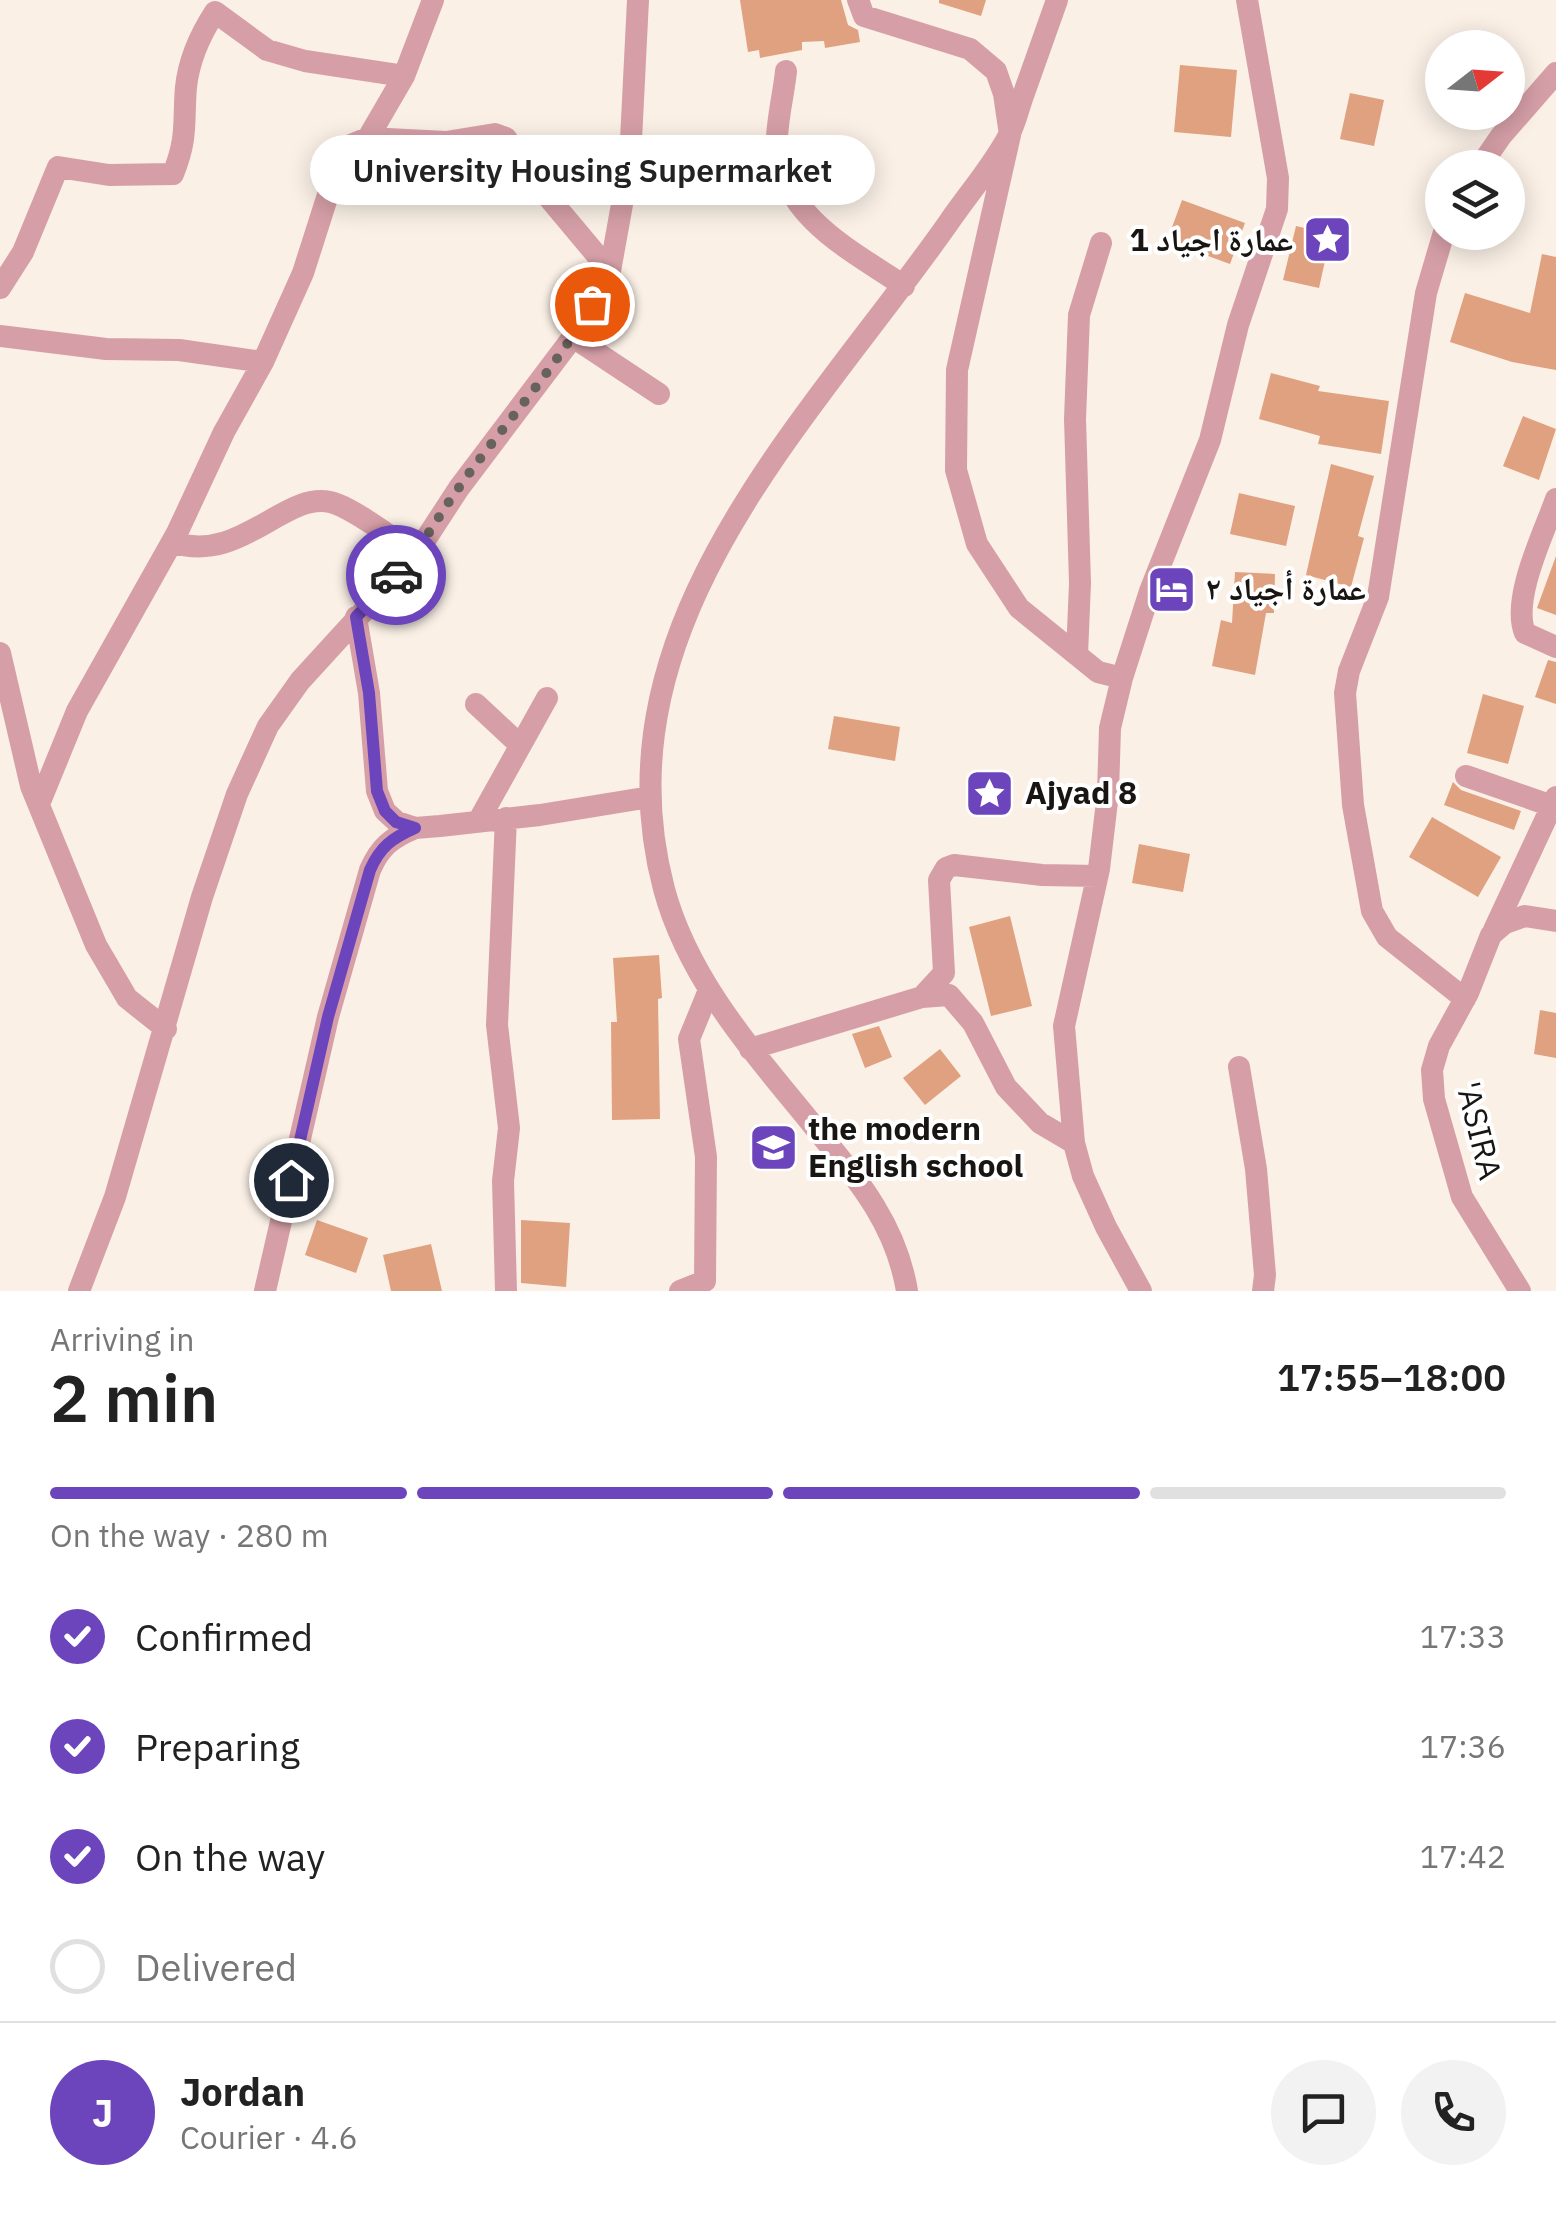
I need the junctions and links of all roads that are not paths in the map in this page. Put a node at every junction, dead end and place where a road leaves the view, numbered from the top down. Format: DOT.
graph roads {
  1 [pos="434,0"];
  2 [pos="638,0"];
  3 [pos="858,0"];
  4 [pos="1057,0"];
  5 [pos="1247,0"];
  6 [pos="786,71"];
  7 [pos="1556,73"];
  8 [pos="404,76"];
  9 [pos="1010,135"];
  10 [pos="368,138"];
  11 [pos="1491,150"];
  12 [pos="1101,243"];
  13 [pos="1439,250"];
  14 [pos="610,271"];
  15 [pos="904,286"];
  16 [pos="0,288"];
  17 [pos="0,336"];
  18 [pos="573,337"];
  19 [pos="263,362"];
  20 [pos="660,394"];
  21 [pos="1556,499"];
  22 [pos="172,542"];
  23 [pos="416,554"];
  24 [pos="356,617"];
  25 [pos="1556,647"];
  26 [pos="0,653"];
  27 [pos="1077,655"];
  28 [pos="1122,678"];
  29 [pos="547,698"];
  30 [pos="476,704"];
  31 [pos="520,745"];
  32 [pos="1466,776"];
  33 [pos="650,797"];
  34 [pos="1554,802"];
  35 [pos="39,804"];
  36 [pos="506,818"];
  37 [pos="479,820"];
  38 [pos="415,828"];
  39 [pos="1097,876"];
  40 [pos="1556,921"];
  41 [pos="1492,936"];
  42 [pos="709,990"];
  43 [pos="922,997"];
  44 [pos="1464,999"];
  45 [pos="166,1029"];
  46 [pos="750,1049"];
  47 [pos="1239,1067"];
  48 [pos="1074,1143"];
  49 [pos="78,1291"];
  50 [pos="265,1291"];
  51 [pos="506,1291"];
  52 [pos="680,1291"];
  53 [pos="907,1291"];
  54 [pos="1141,1291"];
  55 [pos="1264,1291"];
  56 [pos="1520,1291"];
  1 -- 8 [label="street"];
  2 -- 14 [label="street"];
  3 -- 9 [label="street"];
  4 -- 9 [label="street"];
  5 -- 28 [label="street"];
  6 -- 15 [label="street"];
  7 -- 11 [label="street"];
  8 -- 10 [label="street"];
  8 -- 16 [label="street"];
  9 -- 15 [label="street"];
  9 -- 27 [label="street"];
  10 -- 14 [label="street"];
  10 -- 19 [label="street"];
  12 -- 27 [label="street"];
  13 -- 44 [label="street"];
  14 -- 18 [label="street"];
  15 -- 33 [label="street"];
  17 -- 19 [label="street"];
  18 -- 20 [label="street"];
  18 -- 23 [label="street"];
  19 -- 22 [label="street"];
  21 -- 25 [label="street"];
  22 -- 23 [label="street"];
  22 -- 35 [label="street"];
  23 -- 24 [label="street"];
  24 -- 38 [label="street"];
  24 -- 45 [label="street"];
  26 -- 35 [label="street"];
  27 -- 28 [label="street"];
  28 -- 39 [label="street"];
  29 -- 31 [label="street"];
  30 -- 31 [label="street"];
  31 -- 37 [label="street"];
  32 -- 34 [label="street"];
  33 -- 36 [label="street"];
  33 -- 42 [label="street"];
  34 -- 41 [label="street, 'ASIRA"];
  35 -- 45 [label="street"];
  36 -- 37 [label="street"];
  36 -- 51 [label="street"];
  37 -- 38 [label="street"];
  38 -- 50 [label="street"];
  39 -- 43 [label="street"];
  39 -- 48 [label="street"];
  40 -- 41 [label="street"];
  41 -- 44 [label="street, 'ASIRA"];
  42 -- 46 [label="street"];
  42 -- 52 [label="street"];
  43 -- 46 [label="street"];
  43 -- 48 [label="street"];
  44 -- 56 [label="street, 'ASIRA"];
  45 -- 49 [label="street"];
  46 -- 53 [label="street"];
  47 -- 55 [label="street"];
  48 -- 54 [label="street"];
}
